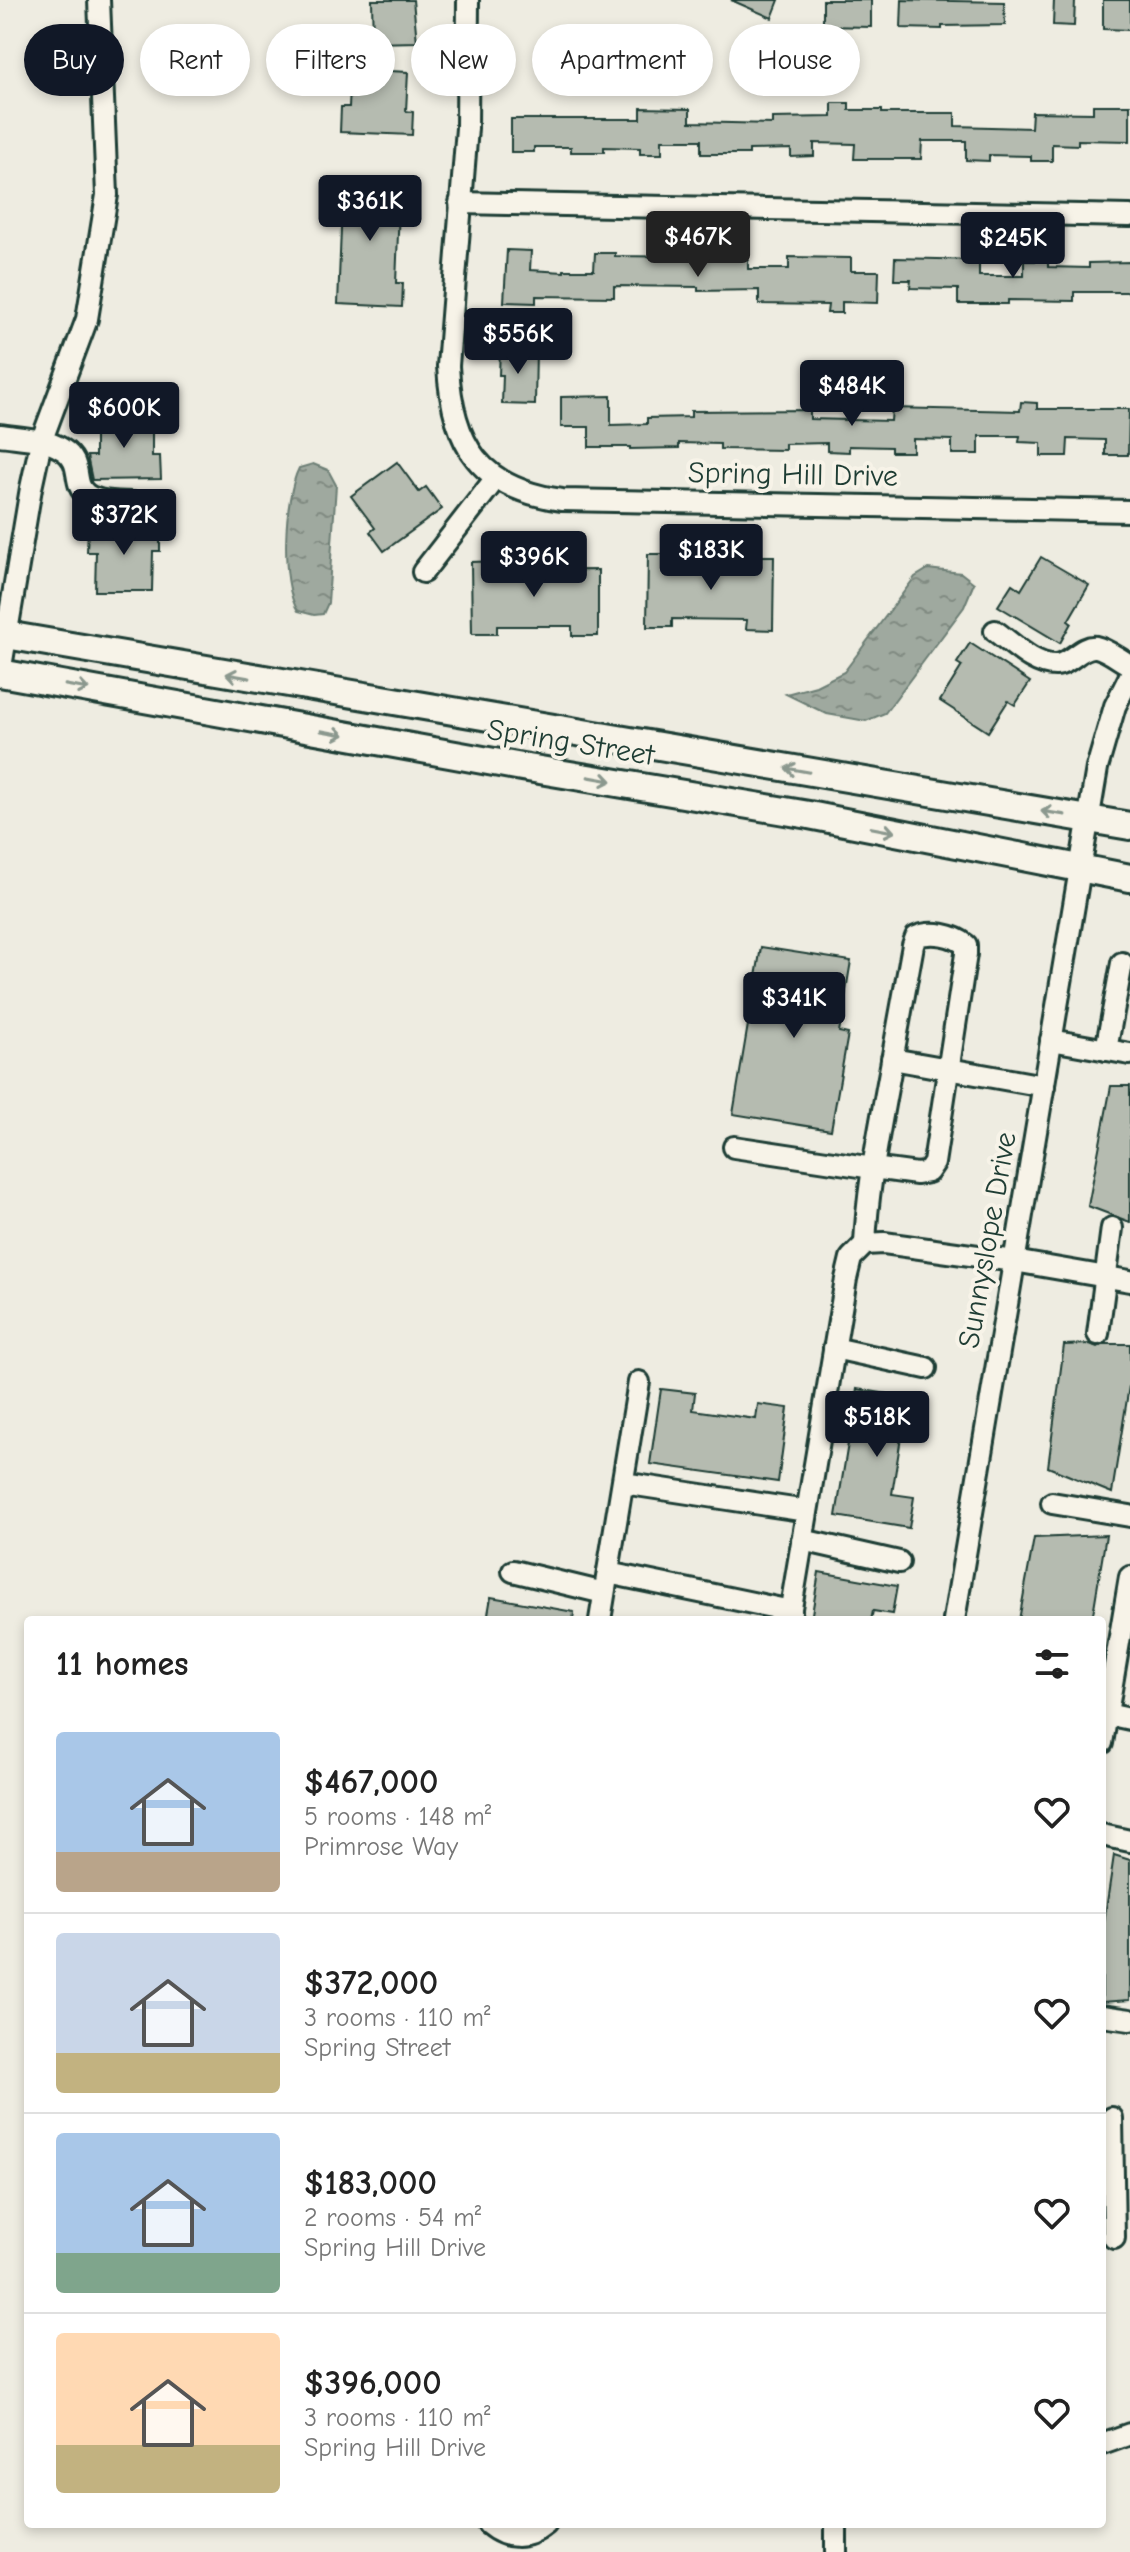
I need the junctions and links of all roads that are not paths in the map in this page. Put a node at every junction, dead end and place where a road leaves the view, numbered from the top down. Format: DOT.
graph roads {
  1 [pos="99,0"];
  2 [pos="468,0"];
  3 [pos="460,203"];
  4 [pos="1130,216"];
  5 [pos="0,435"];
  6 [pos="41,442"];
  7 [pos="496,478"];
  8 [pos="132,503"];
  9 [pos="1130,511"];
  10 [pos="423,572"];
  11 [pos="995,631"];
  12 [pos="3,635"];
  13 [pos="1130,665"];
  14 [pos="0,673"];
  15 [pos="1130,676"];
  16 [pos="1089,819"];
  17 [pos="1130,826"];
  18 [pos="1080,870"];
  19 [pos="1130,878"];
  20 [pos="1122,963"];
  21 [pos="1051,1040"];
  22 [pos="1106,1050"];
  23 [pos="1130,1054"];
  24 [pos="892,1059"];
  25 [pos="948,1069"];
  26 [pos="1044,1086"];
  27 [pos="734,1147"];
  28 [pos="873,1168"];
  29 [pos="1112,1228"];
  30 [pos="865,1244"];
  31 [pos="1014,1261"];
  32 [pos="1107,1278"];
  33 [pos="1130,1281"];
  34 [pos="1098,1334"];
  35 [pos="834,1348"];
  36 [pos="926,1368"];
  37 [pos="639,1382"];
  38 [pos="623,1483"];
  39 [pos="1052,1503"];
  40 [pos="807,1511"];
  41 [pos="1130,1516"];
  42 [pos="802,1540"];
  43 [pos="899,1562"];
  44 [pos="513,1571"];
  45 [pos="1130,1577"];
  46 [pos="606,1583"];
  47 [pos="790,1615"];
  48 [pos="601,1616"];
  49 [pos="955,1616"];
  50 [pos="1106,1703"];
  51 [pos="1106,1713"];
  52 [pos="1130,1719"];
  53 [pos="1106,1836"];
  54 [pos="1130,1841"];
  55 [pos="1106,2017"];
  56 [pos="1130,2020"];
  57 [pos="1115,2118"];
  58 [pos="1114,2238"];
  59 [pos="1130,2434"];
  60 [pos="1106,2443"];
  61 [pos="494,2528"];
  62 [pos="540,2528"];
  63 [pos="836,2528"];
  64 [pos="836,2552"];
  1 -- 6 [label="street"];
  2 -- 3 [label="street"];
  3 -- 4 [label="street"];
  3 -- 7 [label="street, Spring Hill Drive"];
  5 -- 6 [label="street"];
  6 -- 8 [label="street"];
  6 -- 12 [label="street"];
  7 -- 9 [label="street, Spring Hill Drive"];
  7 -- 10 [label="street"];
  11 -- 13 [label="street"];
  12 -- 14 [label="street"];
  16 -- 12 [label="main road, Spring Street, one-way"];
  14 -- 18 [label="main road, Spring Street, one-way"];
  15 -- 16 [label="street, Sunnyslope Drive"];
  16 -- 17 [label="main road, Spring Street"];
  16 -- 18 [label="street, Sunnyslope Drive"];
  18 -- 19 [label="main road, Spring Street"];
  18 -- 21 [label="street, Sunnyslope Drive"];
  20 -- 22 [label="street"];
  21 -- 22 [label="street"];
  21 -- 26 [label="street, Sunnyslope Drive"];
  22 -- 23 [label="street"];
  24 -- 25 [label="street"];
  24 -- 25 [label="street"];
  24 -- 28 [label="street"];
  25 -- 26 [label="street"];
  25 -- 28 [label="street"];
  26 -- 31 [label="street, Sunnyslope Drive"];
  27 -- 28 [label="street"];
  28 -- 30 [label="street"];
  29 -- 32 [label="street"];
  30 -- 31 [label="street"];
  30 -- 35 [label="street"];
  31 -- 32 [label="street"];
  31 -- 49 [label="street, Sunnyslope Drive"];
  32 -- 33 [label="street"];
  32 -- 34 [label="street"];
  35 -- 36 [label="street"];
  35 -- 40 [label="street"];
  37 -- 38 [label="street"];
  38 -- 40 [label="street"];
  38 -- 46 [label="street"];
  39 -- 41 [label="street"];
  40 -- 42 [label="street"];
  42 -- 43 [label="street"];
  42 -- 47 [label="street"];
  44 -- 46 [label="street"];
  45 -- 50 [label="street"];
  46 -- 47 [label="street"];
  46 -- 48 [label="street"];
  51 -- 52 [label="street"];
  53 -- 54 [label="street"];
  55 -- 56 [label="street"];
  57 -- 58 [label="street"];
  59 -- 60 [label="street"];
  61 -- 62 [label="street"];
  63 -- 64 [label="street"];
}
